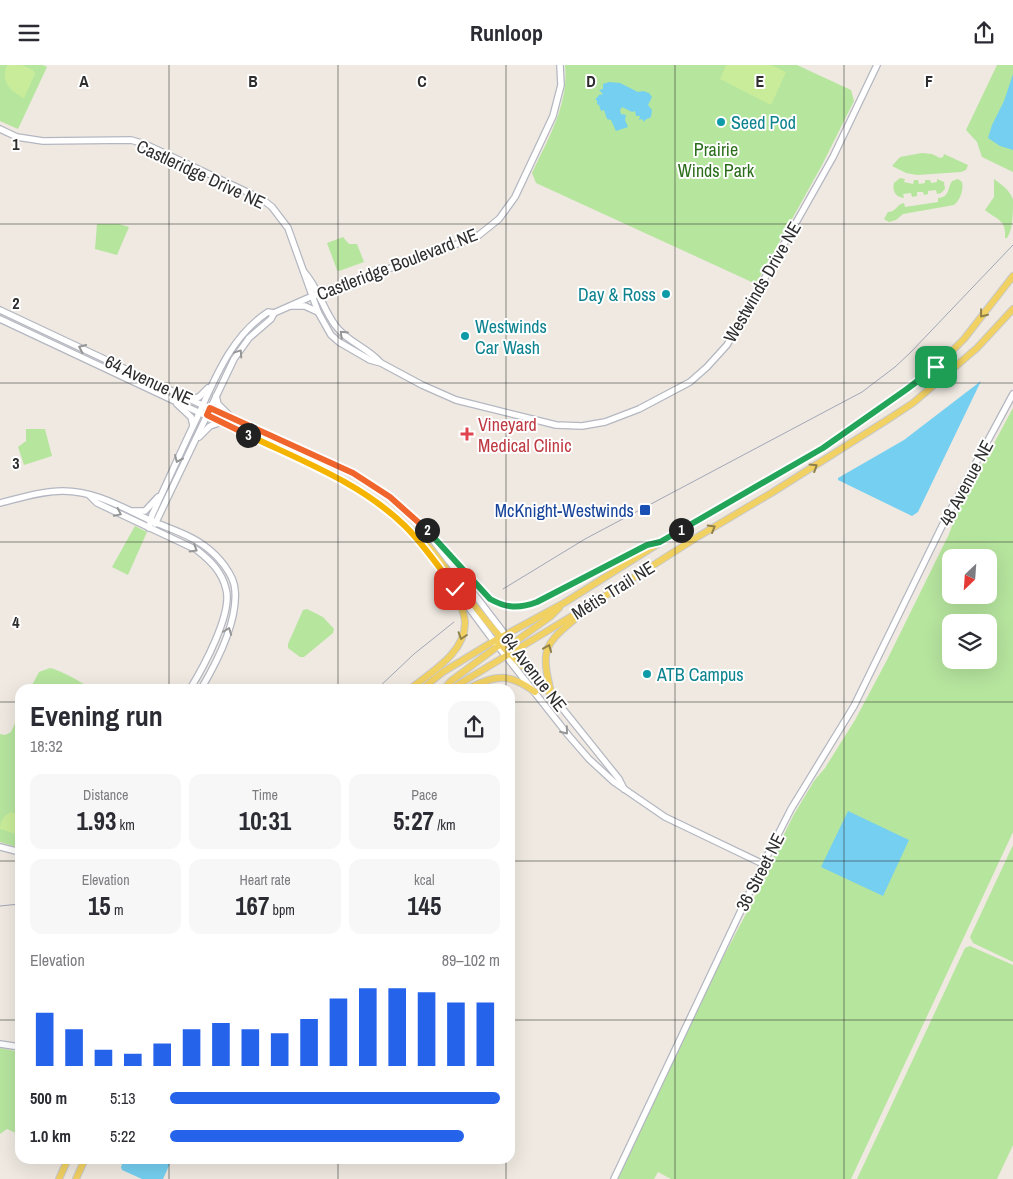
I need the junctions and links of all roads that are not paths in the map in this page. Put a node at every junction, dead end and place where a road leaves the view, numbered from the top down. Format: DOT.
graph roads {
  1 [pos="560,65"];
  2 [pos="876,65"];
  3 [pos="0,129"];
  4 [pos="1013,276"];
  5 [pos="315,295"];
  6 [pos="286,306"];
  7 [pos="1013,309"];
  8 [pos="0,310"];
  9 [pos="318,312"];
  10 [pos="274,313"];
  11 [pos="0,319"];
  12 [pos="381,363"];
  13 [pos="213,383"];
  14 [pos="1013,395"];
  15 [pos="216,396"];
  16 [pos="170,398"];
  17 [pos="190,399"];
  18 [pos="203,405"];
  19 [pos="210,408"];
  20 [pos="200,412"];
  21 [pos="207,415"];
  22 [pos="234,420"];
  23 [pos="222,422"];
  24 [pos="193,425"];
  25 [pos="194,444"];
  26 [pos="163,492"];
  27 [pos="89,495"];
  28 [pos="0,503"];
  29 [pos="131,511"];
  30 [pos="153,521"];
  31 [pos="421,524"];
  32 [pos="150,528"];
  33 [pos="407,528"];
  34 [pos="660,542"];
  35 [pos="920,572"];
  36 [pos="455,589"];
  37 [pos="597,601"];
  38 [pos="564,603"];
  39 [pos="500,641"];
  40 [pos="509,650"];
  41 [pos="193,684"];
  42 [pos="203,684"];
  43 [pos="416,684"];
  44 [pos="429,684"];
  45 [pos="448,684"];
  46 [pos="458,684"];
  47 [pos="477,684"];
  48 [pos="535,692"];
  49 [pos="552,695"];
  50 [pos="625,791"];
  51 [pos="0,847"];
  52 [pos="15,851"];
  53 [pos="762,865"];
  54 [pos="0,1044"];
  55 [pos="15,1046"];
  56 [pos="66,1164"];
  57 [pos="83,1164"];
  58 [pos="59,1179"];
  59 [pos="76,1179"];
  60 [pos="614,1179"];
  1 -- 5 [label="street, Castleridge Boulevard NE"];
  2 -- 12 [label="street, Westwinds Drive NE"];
  3 -- 5 [label="street, Castleridge Drive NE"];
  4 -- 34 [label="main road, Métis Trail NE, one-way"];
  5 -- 6 [label="street, Castleridge Boulevard NE"];
  5 -- 9 [label="street, Westwinds Drive NE"];
  12 -- 5 [label="street, Westwinds Drive NE, one-way"];
  6 -- 9 [label="street"];
  6 -- 10 [label="street, Castleridge Boulevard NE"];
  37 -- 7 [label="main road, Métis Trail NE, one-way"];
  17 -- 8 [label="street, 64 Avenue NE, one-way"];
  9 -- 12 [label="street, Westwinds Drive NE"];
  10 -- 13 [label="street, Castleridge Boulevard NE"];
  15 -- 10 [label="street, Castleridge Boulevard NE, one-way"];
  11 -- 16 [label="street, 64 Avenue NE"];
  13 -- 17 [label="street"];
  13 -- 18 [label="street, Castleridge Boulevard NE"];
  14 -- 35 [label="street, 48 Avenue NE"];
  15 -- 19 [label="street, Castleridge Boulevard NE"];
  15 -- 22 [label="street"];
  16 -- 20 [label="street, 64 Avenue NE"];
  16 -- 24 [label="street"];
  17 -- 18 [label="street, 64 Avenue NE"];
  18 -- 19 [label="street, 64 Avenue NE"];
  18 -- 20 [label="street, Castleridge Boulevard NE"];
  19 -- 21 [label="street, Castleridge Boulevard NE"];
  19 -- 22 [label="street, 64 Avenue NE"];
  20 -- 21 [label="street, 64 Avenue NE"];
  20 -- 24 [label="street, Castleridge Boulevard NE"];
  21 -- 23 [label="street, 64 Avenue NE"];
  21 -- 25 [label="street, Castleridge Boulevard NE"];
  22 -- 31 [label="street, 64 Avenue NE"];
  23 -- 25 [label="street"];
  23 -- 33 [label="street, 64 Avenue NE"];
  24 -- 26 [label="street, Castleridge Boulevard NE, one-way"];
  25 -- 30 [label="street"];
  26 -- 29 [label="street"];
  26 -- 30 [label="street, Castleridge Boulevard NE"];
  27 -- 28 [label="street"];
  27 -- 29 [label="street"];
  27 -- 32 [label="street, one-way"];
  29 -- 30 [label="street"];
  30 -- 32 [label="street"];
  42 -- 30 [label="street, one-way"];
  31 -- 34 [label="main road"];
  31 -- 39 [label="street, 64 Avenue NE"];
  32 -- 41 [label="street, one-way"];
  33 -- 36 [label="street, 64 Avenue NE"];
  33 -- 39 [label="main road"];
  34 -- 38 [label="main road, Métis Trail NE"];
  35 -- 53 [label="street, 36 Street NE"];
  36 -- 39 [label="street, 64 Avenue NE"];
  36 -- 43 [label="main road, one-way"];
  37 -- 40 [label="main road, Métis Trail NE"];
  49 -- 37 [label="main road, one-way"];
  38 -- 39 [label="main road, Métis Trail NE"];
  38 -- 40 [label="main road"];
  39 -- 40 [label="main road"];
  39 -- 40 [label="street, 64 Avenue NE"];
  39 -- 44 [label="main road, Métis Trail NE"];
  39 -- 45 [label="main road"];
  40 -- 46 [label="main road, Métis Trail NE"];
  40 -- 48 [label="street, 64 Avenue NE"];
  40 -- 49 [label="main road"];
  47 -- 48 [label="main road"];
  48 -- 50 [label="street, 64 Avenue NE, one-way"];
  49 -- 50 [label="street, 64 Avenue NE"];
  50 -- 53 [label="street, 64 Avenue NE"];
  51 -- 52 [label="street"];
  53 -- 60 [label="street, 36 Street NE"];
  54 -- 55 [label="street"];
  56 -- 58 [label="main road"];
  57 -- 59 [label="main road"];
}
